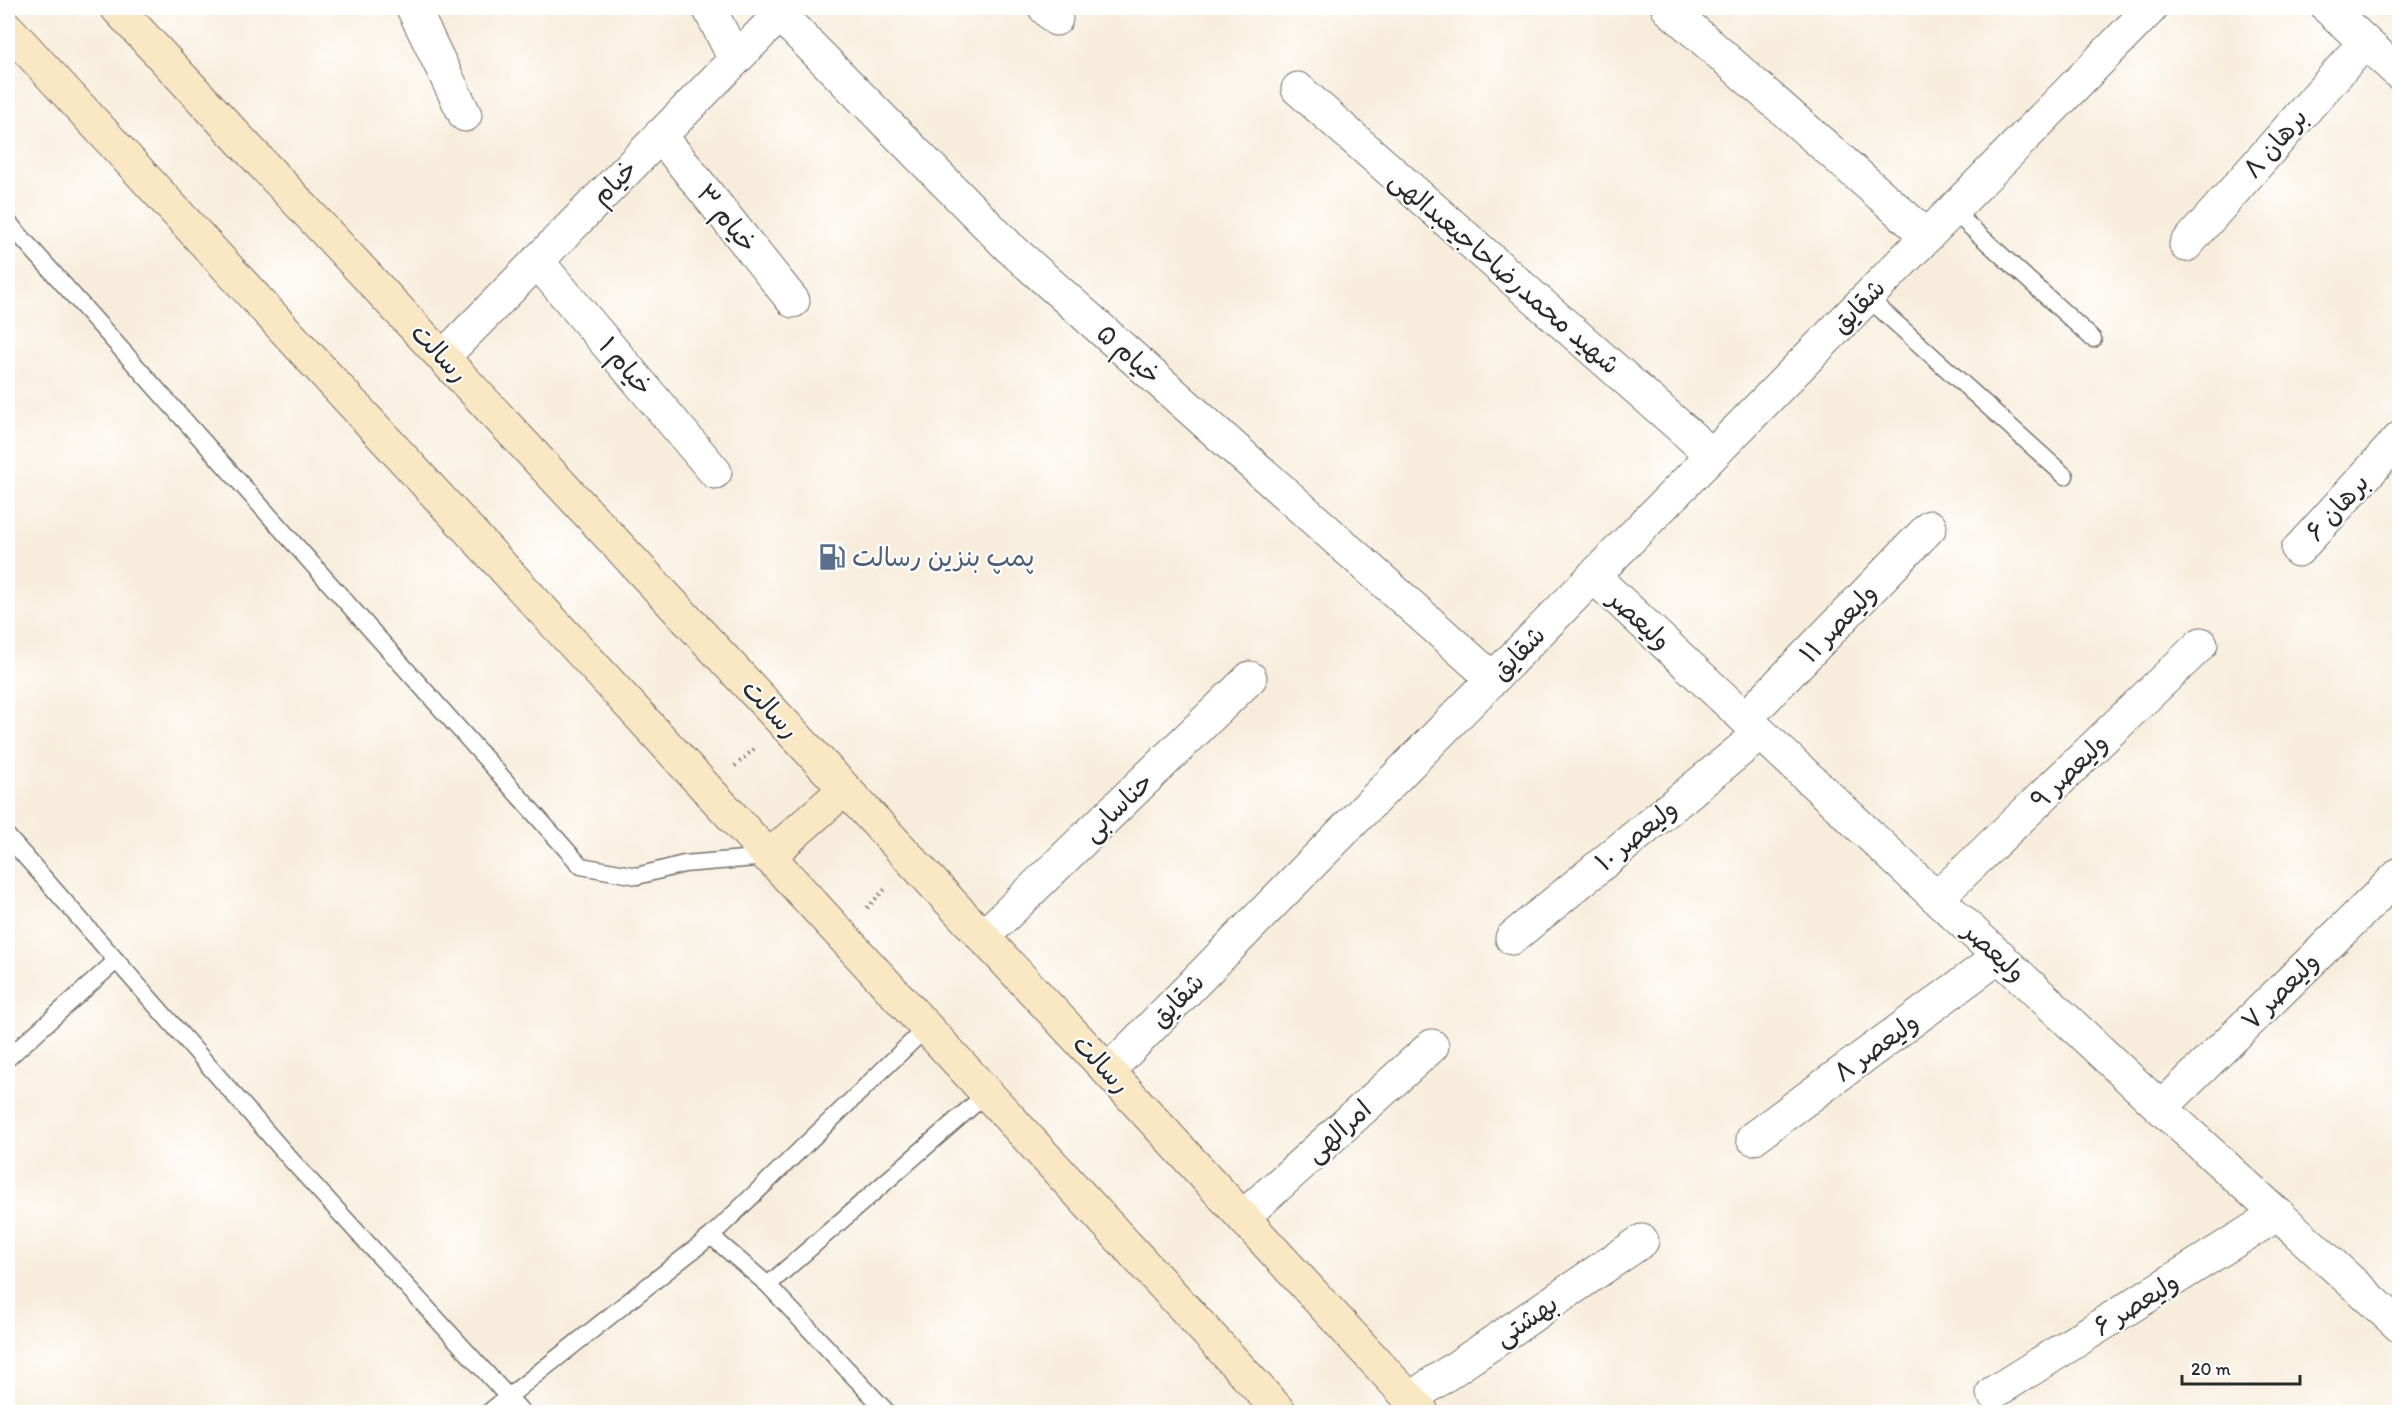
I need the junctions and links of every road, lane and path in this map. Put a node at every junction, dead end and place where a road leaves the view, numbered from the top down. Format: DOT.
graph roads {
  1 [pos="117,8"];
  2 [pos="413,8"];
  3 [pos="709,8"];
  4 [pos="1668,8"];
  5 [pos="2151,8"];
  6 [pos="2328,8"];
  7 [pos="783,11"];
  8 [pos="8,29"];
  9 [pos="2365,42"];
  10 [pos="735,59"];
  11 [pos="2400,74"];
  12 [pos="1298,89"];
  13 [pos="465,115"];
  14 [pos="660,135"];
  15 [pos="1952,210"];
  16 [pos="8,222"];
  17 [pos="1927,236"];
  18 [pos="2186,245"];
  19 [pos="537,261"];
  20 [pos="1867,297"];
  21 [pos="794,301"];
  22 [pos="2093,339"];
  23 [pos="443,357"];
  24 [pos="2400,438"];
  25 [pos="1712,455"];
  26 [pos="715,472"];
  27 [pos="2065,477"];
  28 [pos="1930,527"];
  29 [pos="2298,550"];
  30 [pos="1593,576"];
  31 [pos="2201,644"];
  32 [pos="1250,678"];
  33 [pos="1493,679"];
  34 [pos="783,722"];
  35 [pos="1753,725"];
  36 [pos="845,789"];
  37 [pos="708,791"];
  38 [pos="8,837"];
  39 [pos="768,856"];
  40 [pos="913,861"];
  41 [pos="2400,874"];
  42 [pos="1937,898"];
  43 [pos="840,934"];
  44 [pos="983,937"];
  45 [pos="1512,938"];
  46 [pos="2000,956"];
  47 [pos="116,961"];
  48 [pos="926,1028"];
  49 [pos="1432,1046"];
  50 [pos="8,1058"];
  51 [pos="1108,1071"];
  52 [pos="986,1094"];
  53 [pos="2162,1108"];
  54 [pos="1753,1138"];
  55 [pos="2278,1214"];
  56 [pos="1243,1217"];
  57 [pos="711,1236"];
  58 [pos="1642,1241"];
  59 [pos="768,1285"];
  60 [pos="2394,1310"];
  61 [pos="1993,1394"];
  62 [pos="507,1396"];
  63 [pos="1416,1406"];
  64 [pos="489,1413"];
  65 [pos="522,1413"];
  66 [pos="887,1413"];
  67 [pos="1280,1413"];
  1 -- 23 [label="main road, رسالت"];
  2 -- 13 [label="street"];
  3 -- 10 [label="street"];
  4 -- 17 [label="street"];
  5 -- 15 [label="street, شقایق"];
  6 -- 9 [label="street"];
  7 -- 10 [label="street, خیام"];
  7 -- 33 [label="street, خیام ۵"];
  8 -- 37 [label="main road"];
  9 -- 11 [label="street"];
  9 -- 18 [label="street, برهان ۸"];
  10 -- 14 [label="street, خیام"];
  12 -- 25 [label="street, شهید محمدرضاحاجیعبدالهی"];
  14 -- 19 [label="street, خیام"];
  14 -- 21 [label="street, خیام ۳"];
  15 -- 17 [label="street, شقایق"];
  15 -- 22 [label="lane"];
  16 -- 39 [label="lane"];
  17 -- 20 [label="street, شقایق"];
  19 -- 23 [label="street, خیام"];
  19 -- 26 [label="street, خیام ۱"];
  20 -- 25 [label="street, شقایق"];
  20 -- 27 [label="lane"];
  23 -- 34 [label="main road, رسالت"];
  24 -- 29 [label="street, برهان ۶"];
  25 -- 30 [label="street, شقایق"];
  28 -- 35 [label="street, ولیعصر ۱۱"];
  30 -- 33 [label="street, شقایق"];
  30 -- 35 [label="street, ولیعصر"];
  31 -- 42 [label="street, ولیعصر ۹"];
  32 -- 44 [label="street, حناسابی"];
  33 -- 51 [label="street, شقایق"];
  34 -- 36 [label="main road, رسالت"];
  34 -- 37 [label="path"];
  35 -- 42 [label="street, ولیعصر"];
  35 -- 45 [label="street, ولیعصر ۱۰"];
  36 -- 39 [label="main road"];
  36 -- 40 [label="main road, رسالت"];
  37 -- 39 [label="main road"];
  38 -- 47 [label="lane"];
  39 -- 43 [label="main road"];
  40 -- 43 [label="path"];
  40 -- 44 [label="main road, رسالت"];
  41 -- 53 [label="street, ولیعصر ۷"];
  42 -- 46 [label="street, ولیعصر"];
  43 -- 48 [label="main road"];
  44 -- 51 [label="main road, رسالت"];
  46 -- 53 [label="street, ولیعصر"];
  46 -- 54 [label="street, ولیعصر ۸"];
  47 -- 50 [label="lane"];
  47 -- 62 [label="lane"];
  48 -- 52 [label="main road"];
  48 -- 57 [label="lane"];
  49 -- 56 [label="street, امرالهی"];
  51 -- 56 [label="main road, رسالت"];
  52 -- 59 [label="lane"];
  52 -- 67 [label="main road"];
  53 -- 55 [label="street, ولیعصر"];
  55 -- 60 [label="street, ولیعصر"];
  55 -- 61 [label="street, ولیعصر ۶"];
  56 -- 63 [label="main road, رسالت"];
  57 -- 59 [label="lane"];
  57 -- 62 [label="lane"];
  58 -- 63 [label="street, بهشتی"];
  59 -- 66 [label="lane"];
  62 -- 64 [label="lane"];
  62 -- 65 [label="lane"];
}
